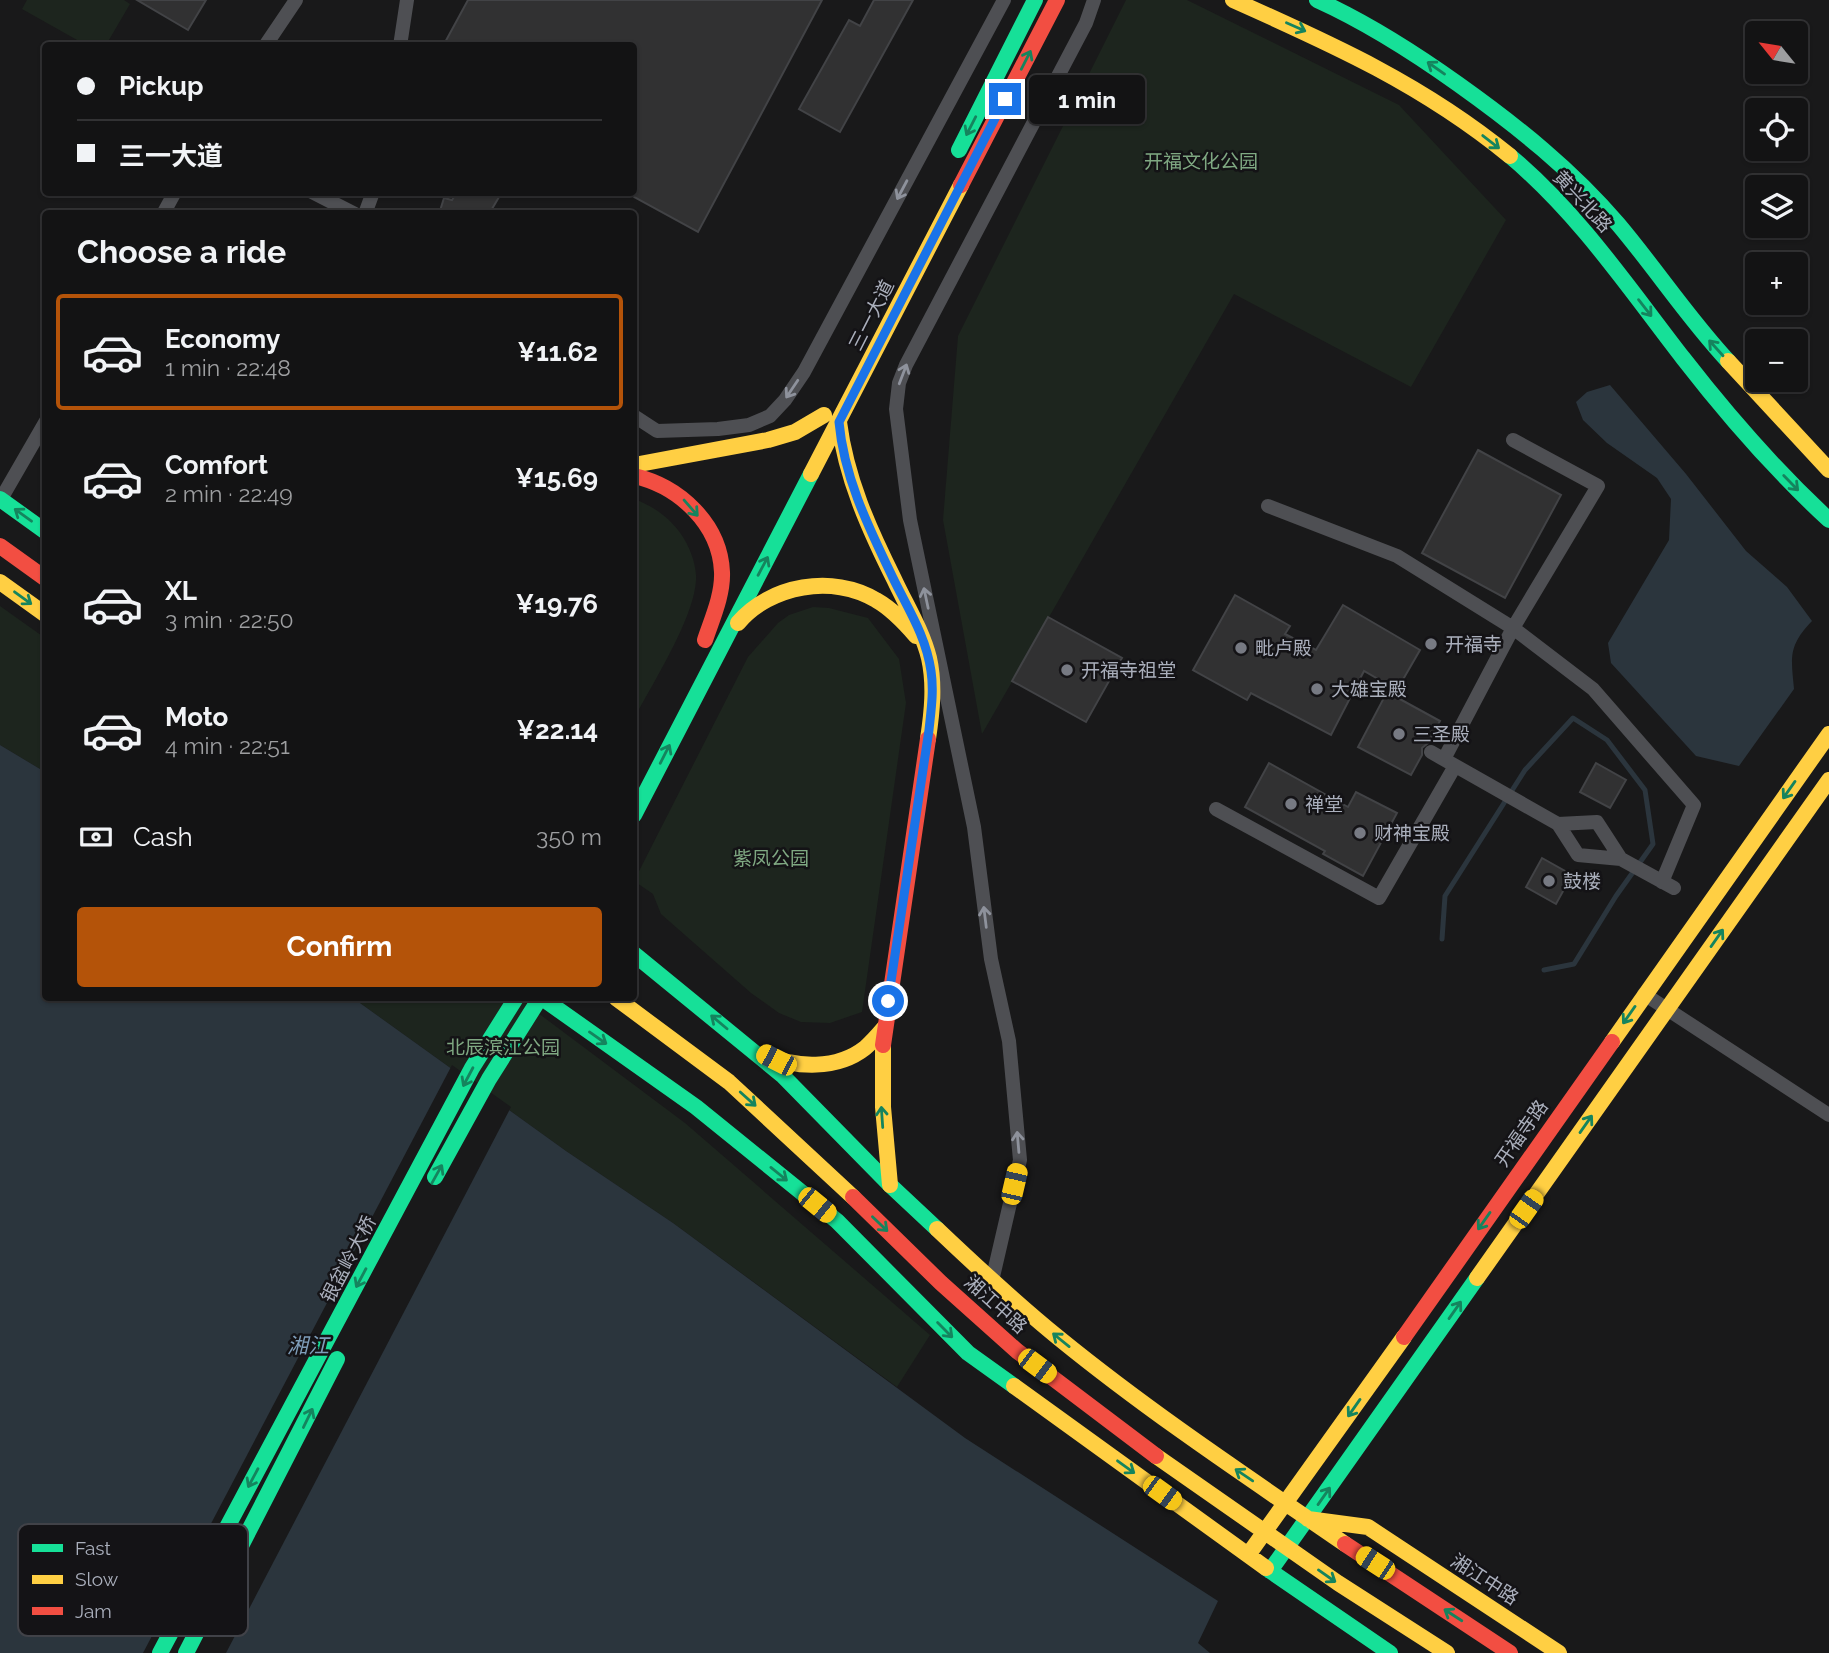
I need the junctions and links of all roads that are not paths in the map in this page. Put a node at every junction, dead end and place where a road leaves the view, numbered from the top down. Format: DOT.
graph roads {
  1 [pos="296,0"];
  2 [pos="407,0"];
  3 [pos="1004,0"];
  4 [pos="1035,0"];
  5 [pos="1057,0"];
  6 [pos="1094,0"];
  7 [pos="1233,0"];
  8 [pos="1317,0"];
  9 [pos="268,42"];
  10 [pos="401,42"];
  11 [pos="954,159"];
  12 [pos="320,196"];
  13 [pos="347,210"];
  14 [pos="855,354"];
  15 [pos="637,418"];
  16 [pos="831,419"];
  17 [pos="42,428"];
  18 [pos="1513,440"];
  19 [pos="637,464"];
  20 [pos="1829,470"];
  21 [pos="793,475"];
  22 [pos="637,477"];
  23 [pos="0,499"];
  24 [pos="1268,506"];
  25 [pos="1829,520"];
  26 [pos="42,529"];
  27 [pos="0,547"];
  28 [pos="42,576"];
  29 [pos="736,581"];
  30 [pos="0,582"];
  31 [pos="42,612"];
  32 [pos="1513,628"];
  33 [pos="707,647"];
  34 [pos="927,654"];
  35 [pos="1829,734"];
  36 [pos="1443,759"];
  37 [pos="1829,780"];
  38 [pos="637,808"];
  39 [pos="1216,809"];
  40 [pos="1558,824"];
  41 [pos="1621,859"];
  42 [pos="637,956"];
  43 [pos="1644,994"];
  44 [pos="514,1001"];
  45 [pos="539,1001"];
  46 [pos="545,1001"];
  47 [pos="621,1001"];
  48 [pos="1666,1010"];
  49 [pos="884,1028"];
  50 [pos="749,1047"];
  51 [pos="1829,1115"];
  52 [pos="890,1185"];
  53 [pos="429,1187"];
  54 [pos="992,1281"];
  55 [pos="344,1344"];
  56 [pos="1286,1504"];
  57 [pos="1308,1519"];
  58 [pos="229,1524"];
  59 [pos="1265,1533"];
  60 [pos="248,1534"];
  61 [pos="1286,1548"];
  62 [pos="1248,1555"];
  63 [pos="1270,1571"];
  64 [pos="169,1636"];
  65 [pos="195,1636"];
  66 [pos="160,1653"];
  67 [pos="186,1653"];
  68 [pos="1390,1653"];
  69 [pos="1447,1653"];
  70 [pos="1510,1653"];
  71 [pos="1559,1653"];
  1 -- 9 [label="street"];
  2 -- 10 [label="street"];
  3 -- 15 [label="street, one-way"];
  4 -- 11 [label="main road, one-way"];
  16 -- 5 [label="main road, 三一大道, one-way"];
  54 -- 6 [label="street, one-way"];
  7 -- 25 [label="main road, 黄兴北路, one-way"];
  20 -- 8 [label="main road, 黄兴北路, one-way"];
  12 -- 13 [label="street"];
  14 -- 16 [label="main road, 三一大道"];
  16 -- 19 [label="main road"];
  16 -- 21 [label="main road, 三一大道"];
  33 -- 16 [label="main road, 三一大道, one-way"];
  16 -- 34 [label="main road"];
  17 -- 23 [label="street"];
  18 -- 32 [label="street"];
  22 -- 33 [label="main road, one-way"];
  26 -- 23 [label="main road, one-way"];
  24 -- 32 [label="street"];
  27 -- 28 [label="main road"];
  29 -- 33 [label="main road"];
  30 -- 31 [label="main road, one-way"];
  32 -- 36 [label="street"];
  32 -- 41 [label="street"];
  33 -- 34 [label="main road"];
  38 -- 33 [label="main road, one-way"];
  34 -- 49 [label="main road"];
  35 -- 43 [label="main road, 开福寺路, one-way"];
  36 -- 39 [label="street"];
  36 -- 40 [label="street"];
  48 -- 37 [label="main road, one-way"];
  40 -- 41 [label="street"];
  40 -- 41 [label="street"];
  50 -- 42 [label="main road, 湘江中路, one-way"];
  43 -- 48 [label="street"];
  43 -- 56 [label="main road, 开福寺路, one-way"];
  44 -- 58 [label="main road, 银盆岭大桥, one-way"];
  53 -- 45 [label="main road, one-way"];
  46 -- 62 [label="main road, one-way"];
  47 -- 59 [label="main road, 湘江中路, one-way"];
  48 -- 51 [label="street"];
  57 -- 48 [label="main road, one-way"];
  49 -- 50 [label="main road"];
  52 -- 49 [label="main road, one-way"];
  50 -- 52 [label="main road, 湘江中路"];
  52 -- 54 [label="main road, 湘江中路"];
  56 -- 54 [label="main road, 湘江中路, one-way"];
  60 -- 55 [label="main road, one-way"];
  56 -- 57 [label="main road, 湘江中路"];
  56 -- 59 [label="main road, 开福寺路"];
  57 -- 61 [label="main road"];
  70 -- 57 [label="main road, 湘江中路, one-way"];
  57 -- 71 [label="main road, 湘江中路"];
  59 -- 61 [label="main road, 湘江中路"];
  59 -- 62 [label="main road, 开福寺路"];
  61 -- 63 [label="main road"];
  61 -- 69 [label="main road, 湘江中路, one-way"];
  62 -- 63 [label="main road"];
  63 -- 68 [label="main road"];
  64 -- 66 [label="main road, 银盆岭大桥, one-way"];
  67 -- 65 [label="main road, one-way"];
}
